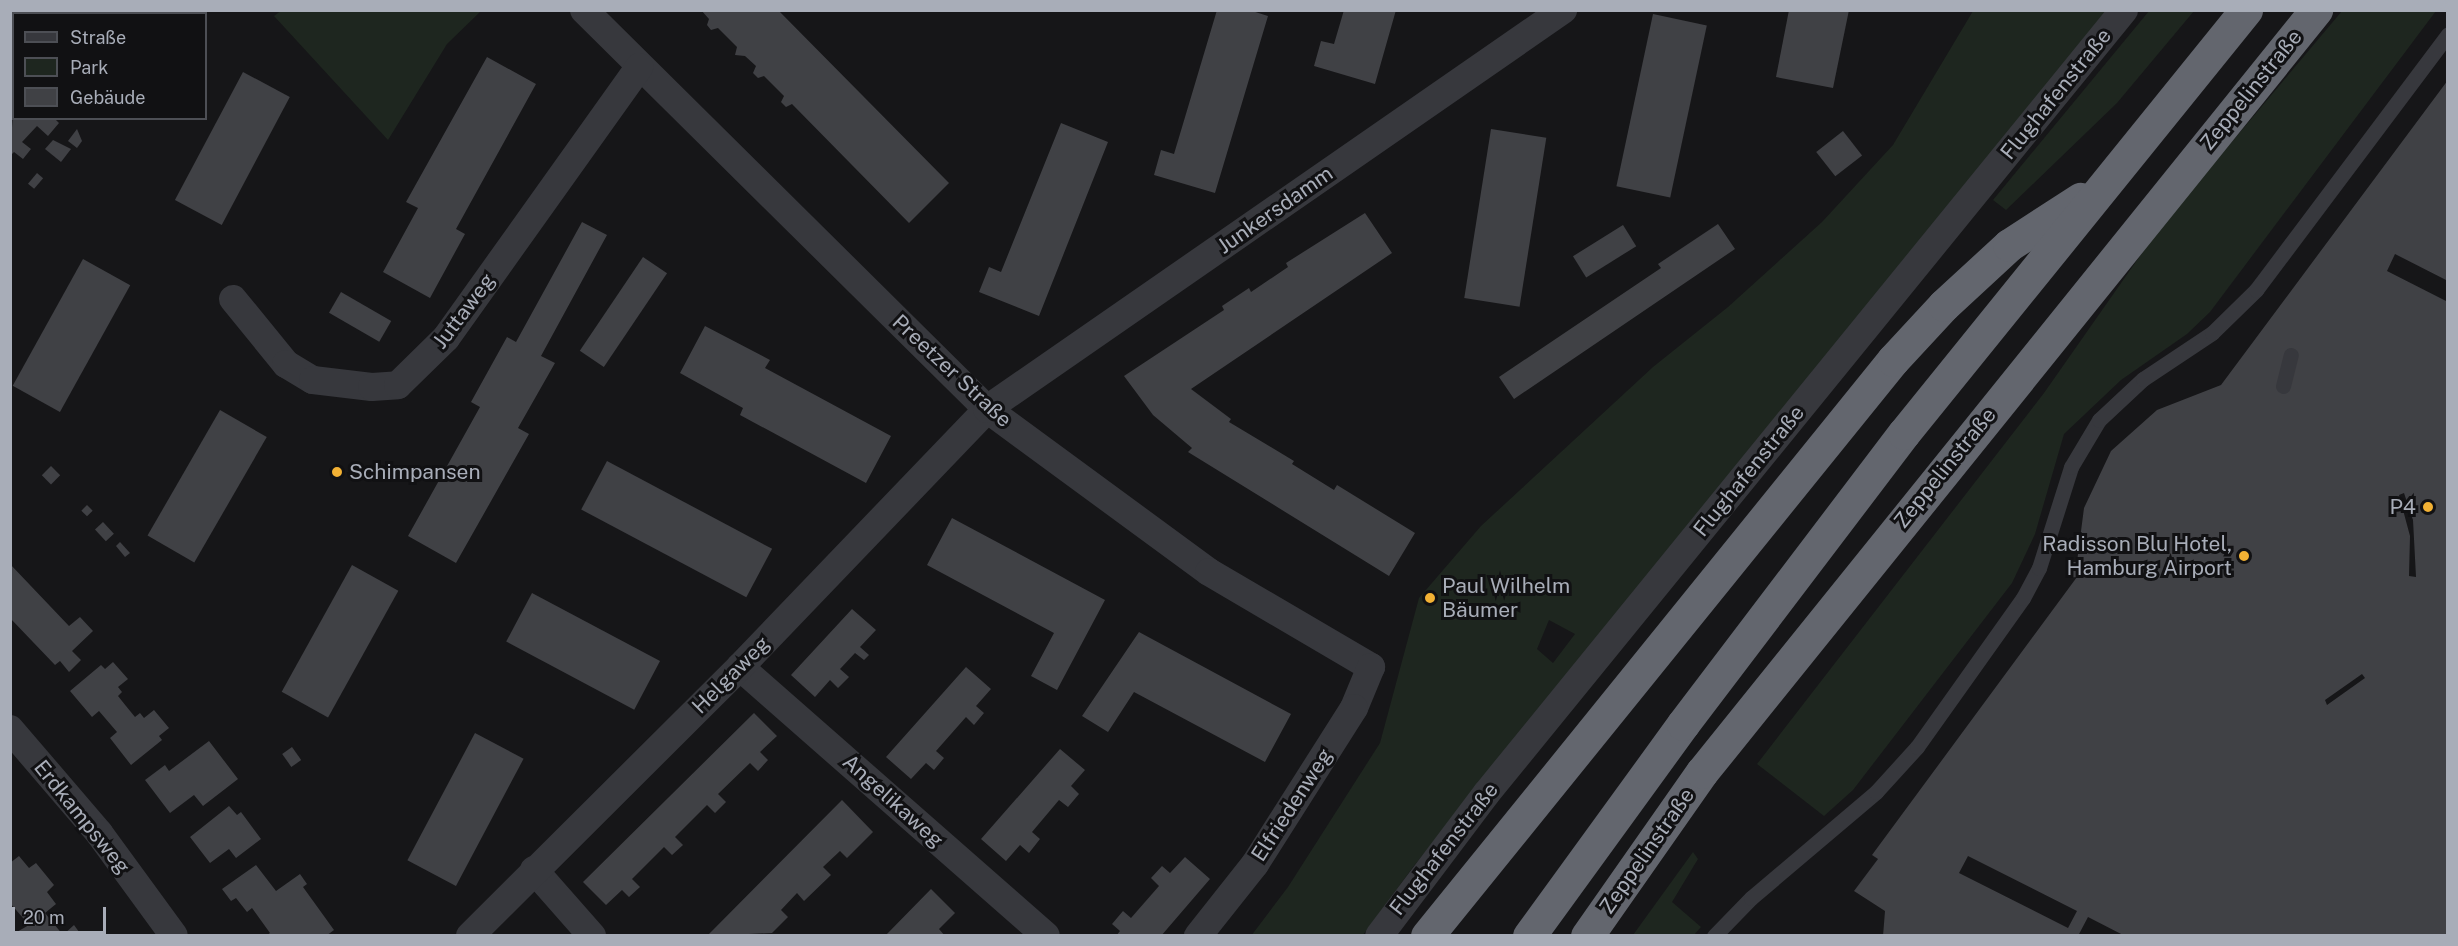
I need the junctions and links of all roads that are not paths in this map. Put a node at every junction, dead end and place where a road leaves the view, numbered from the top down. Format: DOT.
graph roads {
  1 [pos="584,10"];
  2 [pos="1563,10"];
  3 [pos="2124,10"];
  4 [pos="2246,10"];
  5 [pos="2316,10"];
  6 [pos="2448,34"];
  7 [pos="639,67"];
  8 [pos="2104,184"];
  9 [pos="233,299"];
  10 [pos="2291,355"];
  11 [pos="2283,386"];
  12 [pos="987,410"];
  13 [pos="1371,667"];
  14 [pos="740,668"];
  15 [pos="10,729"];
  16 [pos="534,870"];
  17 [pos="174,936"];
  18 [pos="470,936"];
  19 [pos="592,936"];
  20 [pos="1046,936"];
  21 [pos="1198,936"];
  22 [pos="1379,936"];
  23 [pos="1427,936"];
  24 [pos="1529,936"];
  25 [pos="1587,936"];
  26 [pos="1714,936"];
  1 -- 7 [label="street, Preetzer Straße"];
  2 -- 12 [label="street, Junkersdamm"];
  3 -- 22 [label="street, Flughafenstraße"];
  4 -- 8 [label="highway"];
  5 -- 25 [label="highway, Zeppelinstraße"];
  6 -- 26 [label="lane"];
  7 -- 9 [label="street, Juttaweg"];
  7 -- 12 [label="street, Preetzer Straße"];
  8 -- 23 [label="highway"];
  8 -- 24 [label="highway"];
  10 -- 11 [label="lane"];
  12 -- 13 [label="street, Preetzer Straße"];
  12 -- 14 [label="street, Helgaweg"];
  13 -- 21 [label="street, Elfriedenweg"];
  14 -- 16 [label="street, Helgaweg"];
  14 -- 20 [label="street, Angelikaweg"];
  15 -- 17 [label="street, Erdkampsweg"];
  16 -- 18 [label="street, Helgaweg"];
  16 -- 19 [label="street"];
}
